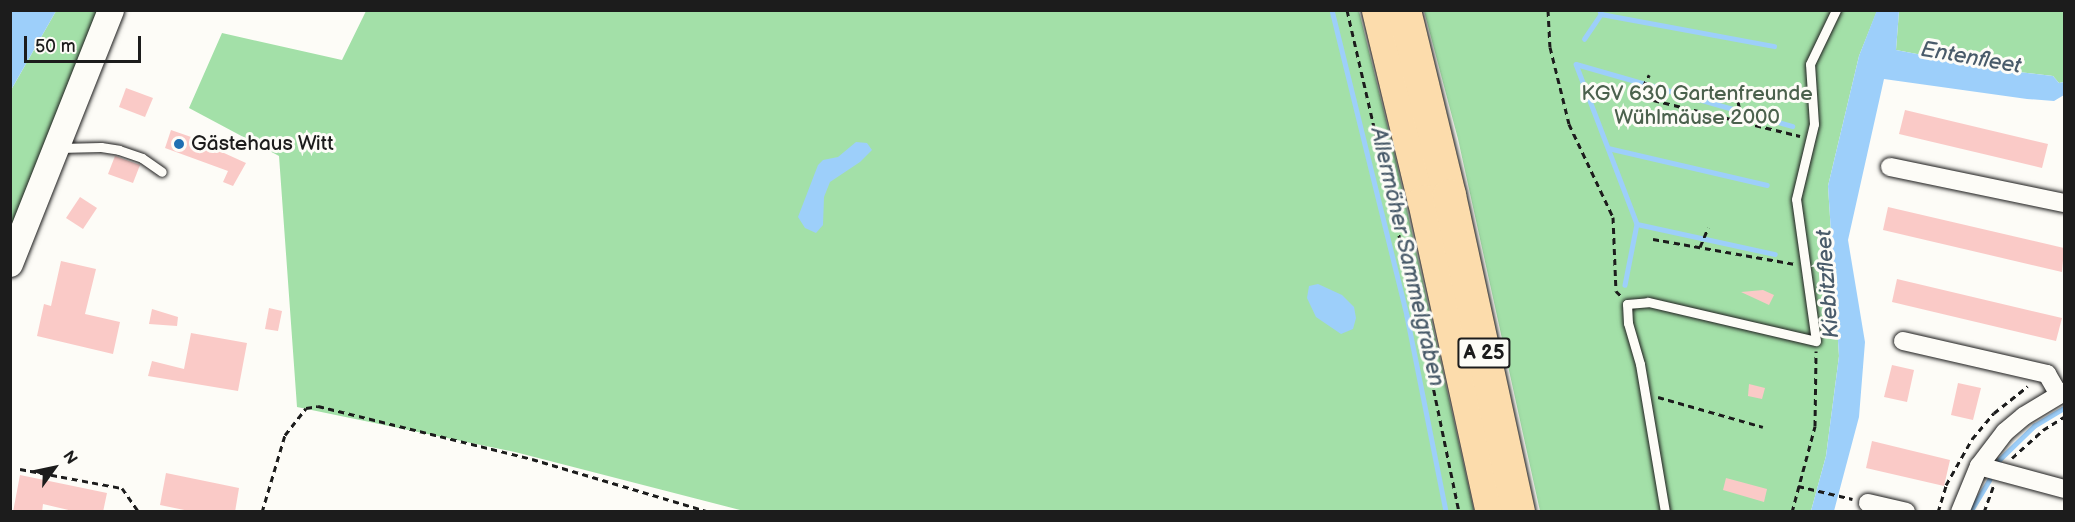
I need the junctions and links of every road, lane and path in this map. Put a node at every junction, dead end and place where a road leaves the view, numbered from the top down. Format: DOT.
graph roads {
  1 [pos="111,10"];
  2 [pos="1347,10"];
  3 [pos="1378,10"];
  4 [pos="1404,10"];
  5 [pos="1548,10"];
  6 [pos="1836,10"];
  7 [pos="1649,75"];
  8 [pos="1738,101"];
  9 [pos="1742,122"];
  10 [pos="1811,138"];
  11 [pos="57,148"];
  12 [pos="1890,167"];
  13 [pos="162,172"];
  14 [pos="2064,203"];
  15 [pos="1708,228"];
  16 [pos="1653,239"];
  17 [pos="1701,247"];
  18 [pos="10,264"];
  19 [pos="1805,266"];
  20 [pos="1627,304"];
  21 [pos="1816,341"];
  22 [pos="1903,341"];
  23 [pos="1644,393"];
  24 [pos="2062,394"];
  25 [pos="1763,427"];
  26 [pos="1979,466"];
  27 [pos="20,469"];
  28 [pos="1798,486"];
  29 [pos="2064,489"];
  30 [pos="1849,498"];
  31 [pos="1869,503"];
  32 [pos="139,512"];
  33 [pos="262,512"];
  34 [pos="710,512"];
  35 [pos="1459,512"];
  36 [pos="1492,512"];
  37 [pos="1518,512"];
  38 [pos="1665,512"];
  39 [pos="1792,512"];
  40 [pos="1906,512"];
  41 [pos="1960,512"];
  1 -- 11 [label="street"];
  2 -- 35 [label="path"];
  3 -- 36 [label="highway, A 25"];
  4 -- 37 [label="highway, A 25"];
  5 -- 20 [label="path"];
  6 -- 10 [label="lane"];
  7 -- 9 [label="path"];
  8 -- 9 [label="path"];
  9 -- 10 [label="path"];
  10 -- 19 [label="lane"];
  11 -- 13 [label="lane"];
  11 -- 18 [label="street"];
  12 -- 14 [label="street"];
  15 -- 17 [label="path"];
  16 -- 17 [label="path"];
  17 -- 19 [label="path"];
  19 -- 21 [label="lane"];
  20 -- 21 [label="lane"];
  20 -- 23 [label="lane"];
  21 -- 28 [label="path"];
  22 -- 24 [label="street"];
  23 -- 25 [label="path"];
  23 -- 38 [label="lane"];
  24 -- 26 [label="street"];
  26 -- 29 [label="street"];
  26 -- 41 [label="street"];
  27 -- 32 [label="path"];
  28 -- 30 [label="path"];
  28 -- 39 [label="path"];
  31 -- 40 [label="street"];
  33 -- 34 [label="path"];
}
